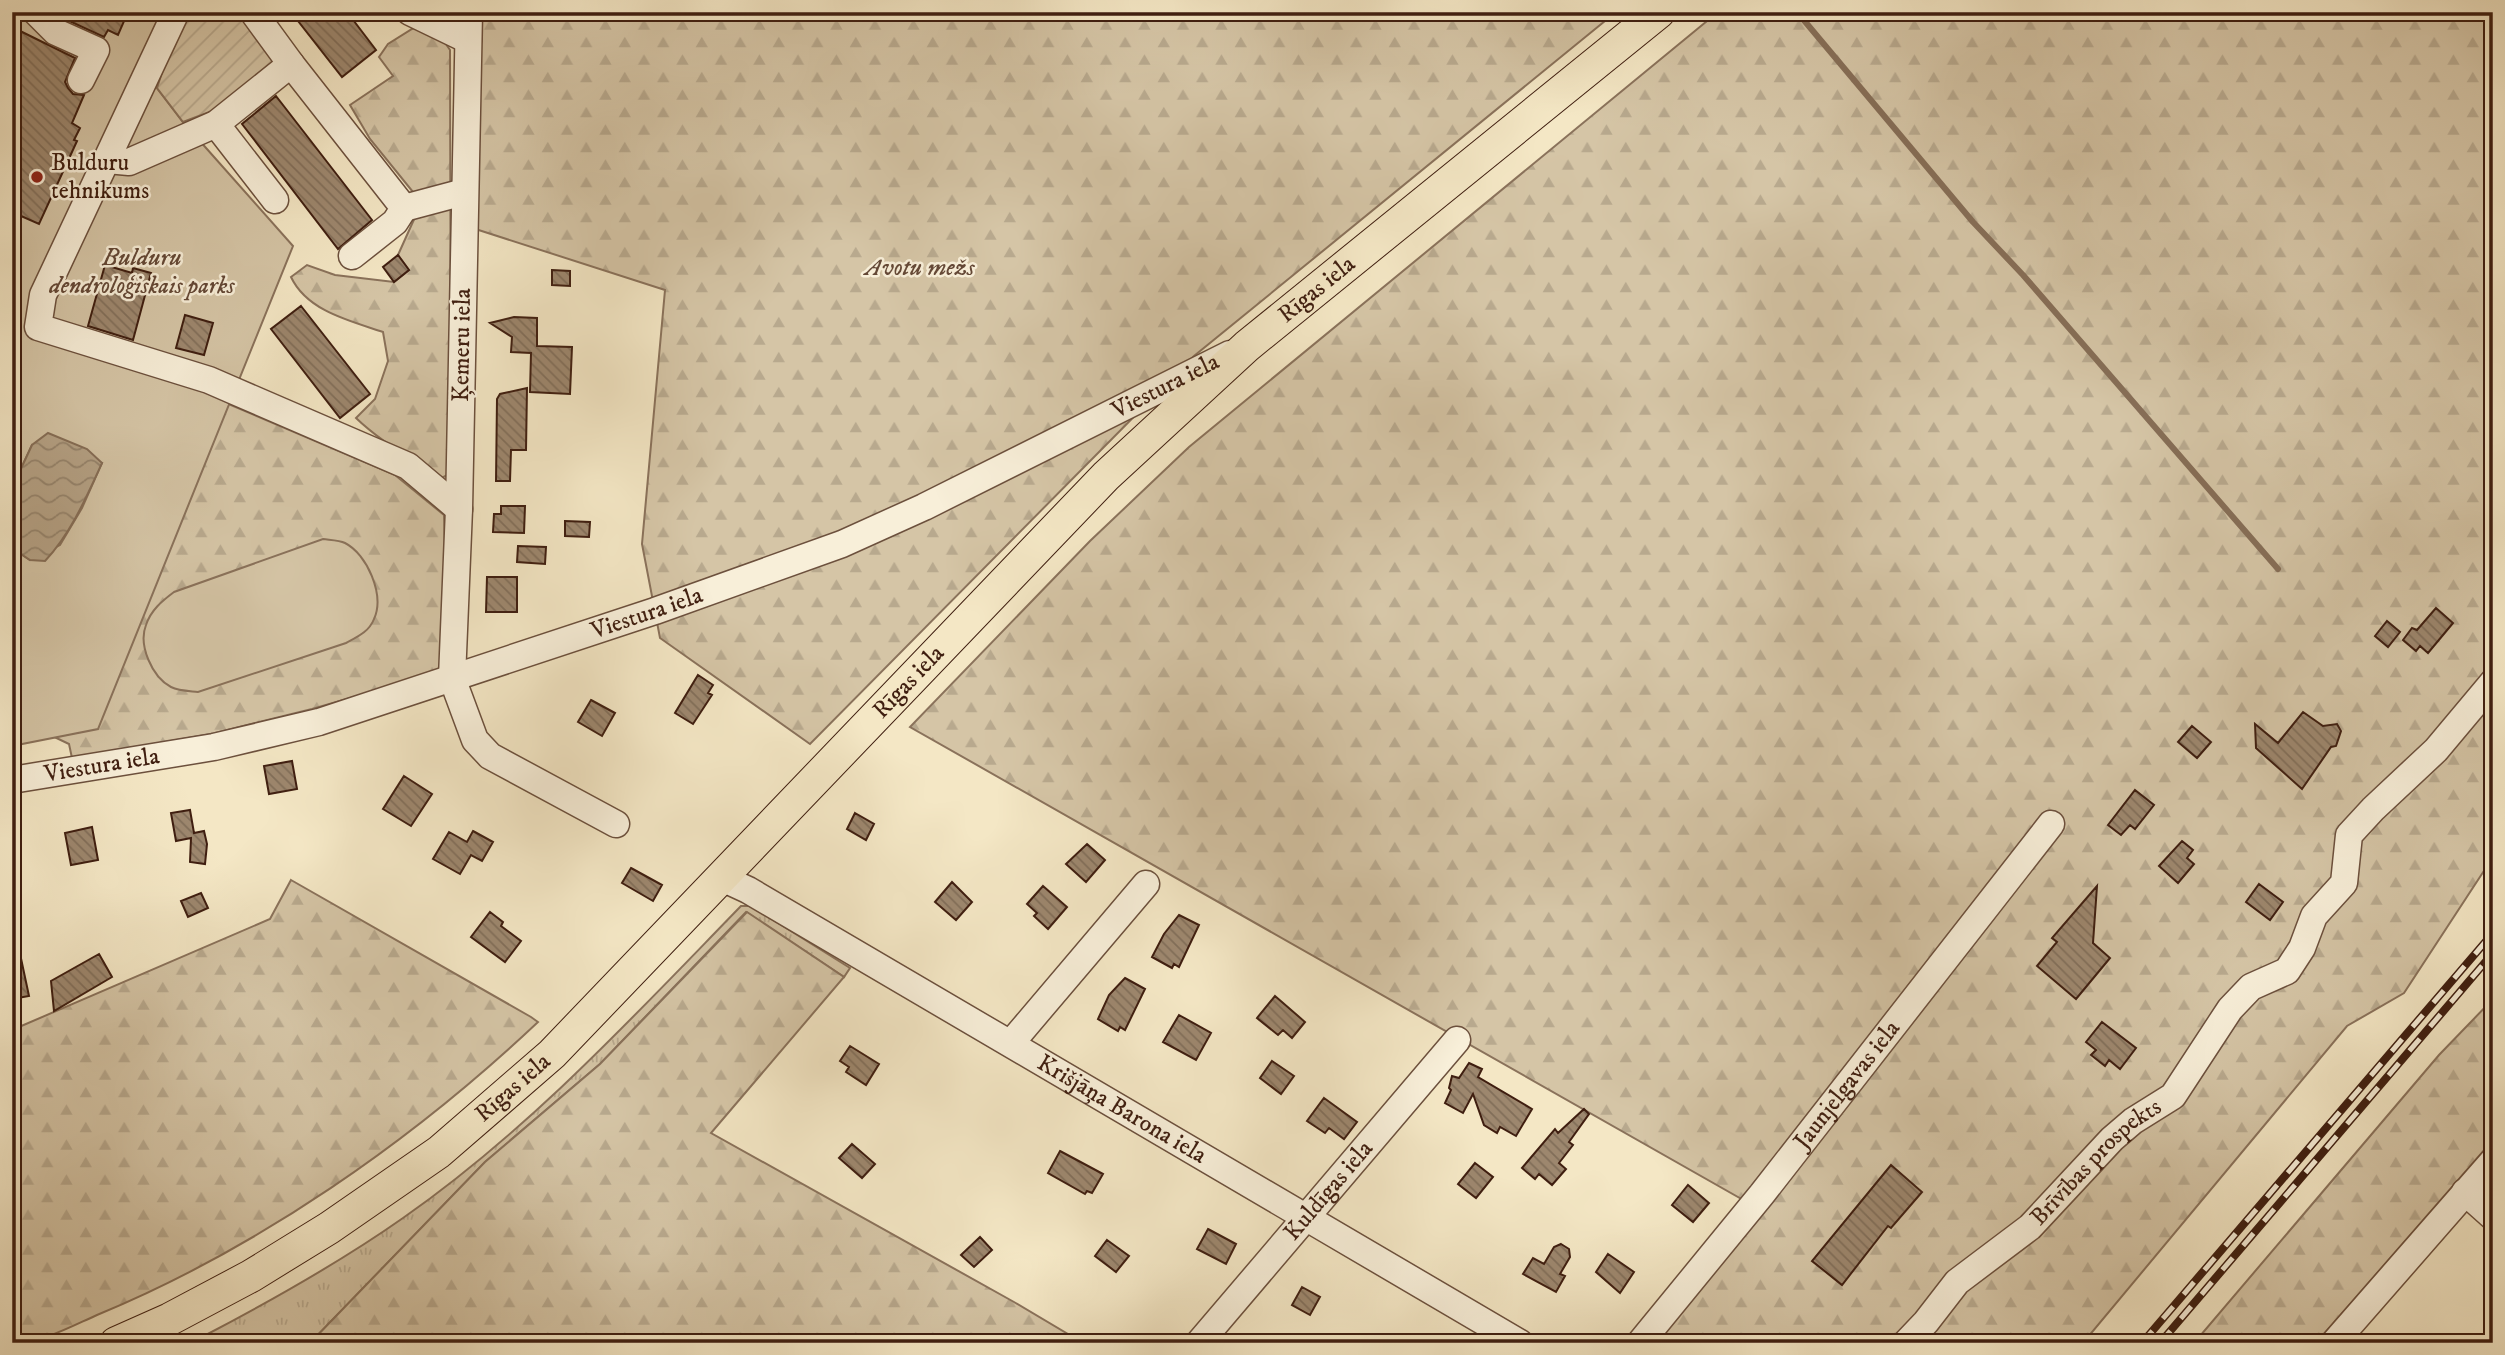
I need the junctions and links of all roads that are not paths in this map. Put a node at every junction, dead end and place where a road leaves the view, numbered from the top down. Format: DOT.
graph roads {
  1 [pos="36,12"];
  2 [pos="176,12"];
  3 [pos="253,12"];
  4 [pos="410,12"];
  5 [pos="469,12"];
  6 [pos="1659,12"];
  7 [pos="468,40"];
  8 [pos="291,64"];
  9 [pos="81,80"];
  10 [pos="216,124"];
  11 [pos="107,160"];
  12 [pos="464,192"];
  13 [pos="275,200"];
  14 [pos="404,208"];
  15 [pos="352,256"];
  16 [pos="1247,346"];
  17 [pos="459,509"];
  18 [pos="452,678"];
  19 [pos="2493,682"];
  20 [pos="12,780"];
  21 [pos="616,824"];
  22 [pos="2051,824"];
  23 [pos="722,878"];
  24 [pos="1146,884"];
  25 [pos="1457,1040"];
  26 [pos="1011,1043"];
  27 [pos="2493,1161"];
  28 [pos="2465,1192"];
  29 [pos="1305,1216"];
  30 [pos="2493,1217"];
  31 [pos="176,1331"];
  32 [pos="116,1343"];
  33 [pos="1199,1343"];
  34 [pos="1520,1343"];
  35 [pos="1640,1343"];
  36 [pos="1906,1343"];
  37 [pos="2334,1343"];
  1 -- 9 [label="street"];
  2 -- 11 [label="street"];
  3 -- 8 [label="street"];
  4 -- 7 [label="street"];
  5 -- 7 [label="street, Ķemeru iela"];
  6 -- 16 [label="main road, Rīgas iela"];
  7 -- 12 [label="street, Ķemeru iela"];
  8 -- 10 [label="street"];
  8 -- 14 [label="street"];
  10 -- 11 [label="street"];
  10 -- 13 [label="street"];
  11 -- 17 [label="street"];
  12 -- 14 [label="street"];
  12 -- 17 [label="street, Ķemeru iela"];
  14 -- 15 [label="street"];
  16 -- 18 [label="street, Viestura iela"];
  16 -- 23 [label="main road, Rīgas iela"];
  17 -- 18 [label="street, Ķemeru iela"];
  18 -- 20 [label="street, Viestura iela"];
  18 -- 21 [label="street"];
  19 -- 36 [label="street, Brīvības prospekts"];
  22 -- 35 [label="street, Jaunjelgavas iela"];
  23 -- 26 [label="street, Krišjāņa Barona iela"];
  23 -- 31 [label="main road, Rīgas iela"];
  24 -- 26 [label="street"];
  25 -- 29 [label="street, Kuldīgas iela"];
  26 -- 29 [label="street, Krišjāņa Barona iela"];
  27 -- 28 [label="street"];
  28 -- 30 [label="street"];
  28 -- 37 [label="street"];
  29 -- 33 [label="street, Kuldīgas iela"];
  29 -- 34 [label="street, Krišjāņa Barona iela"];
  31 -- 32 [label="main road, Rīgas iela"];
}
